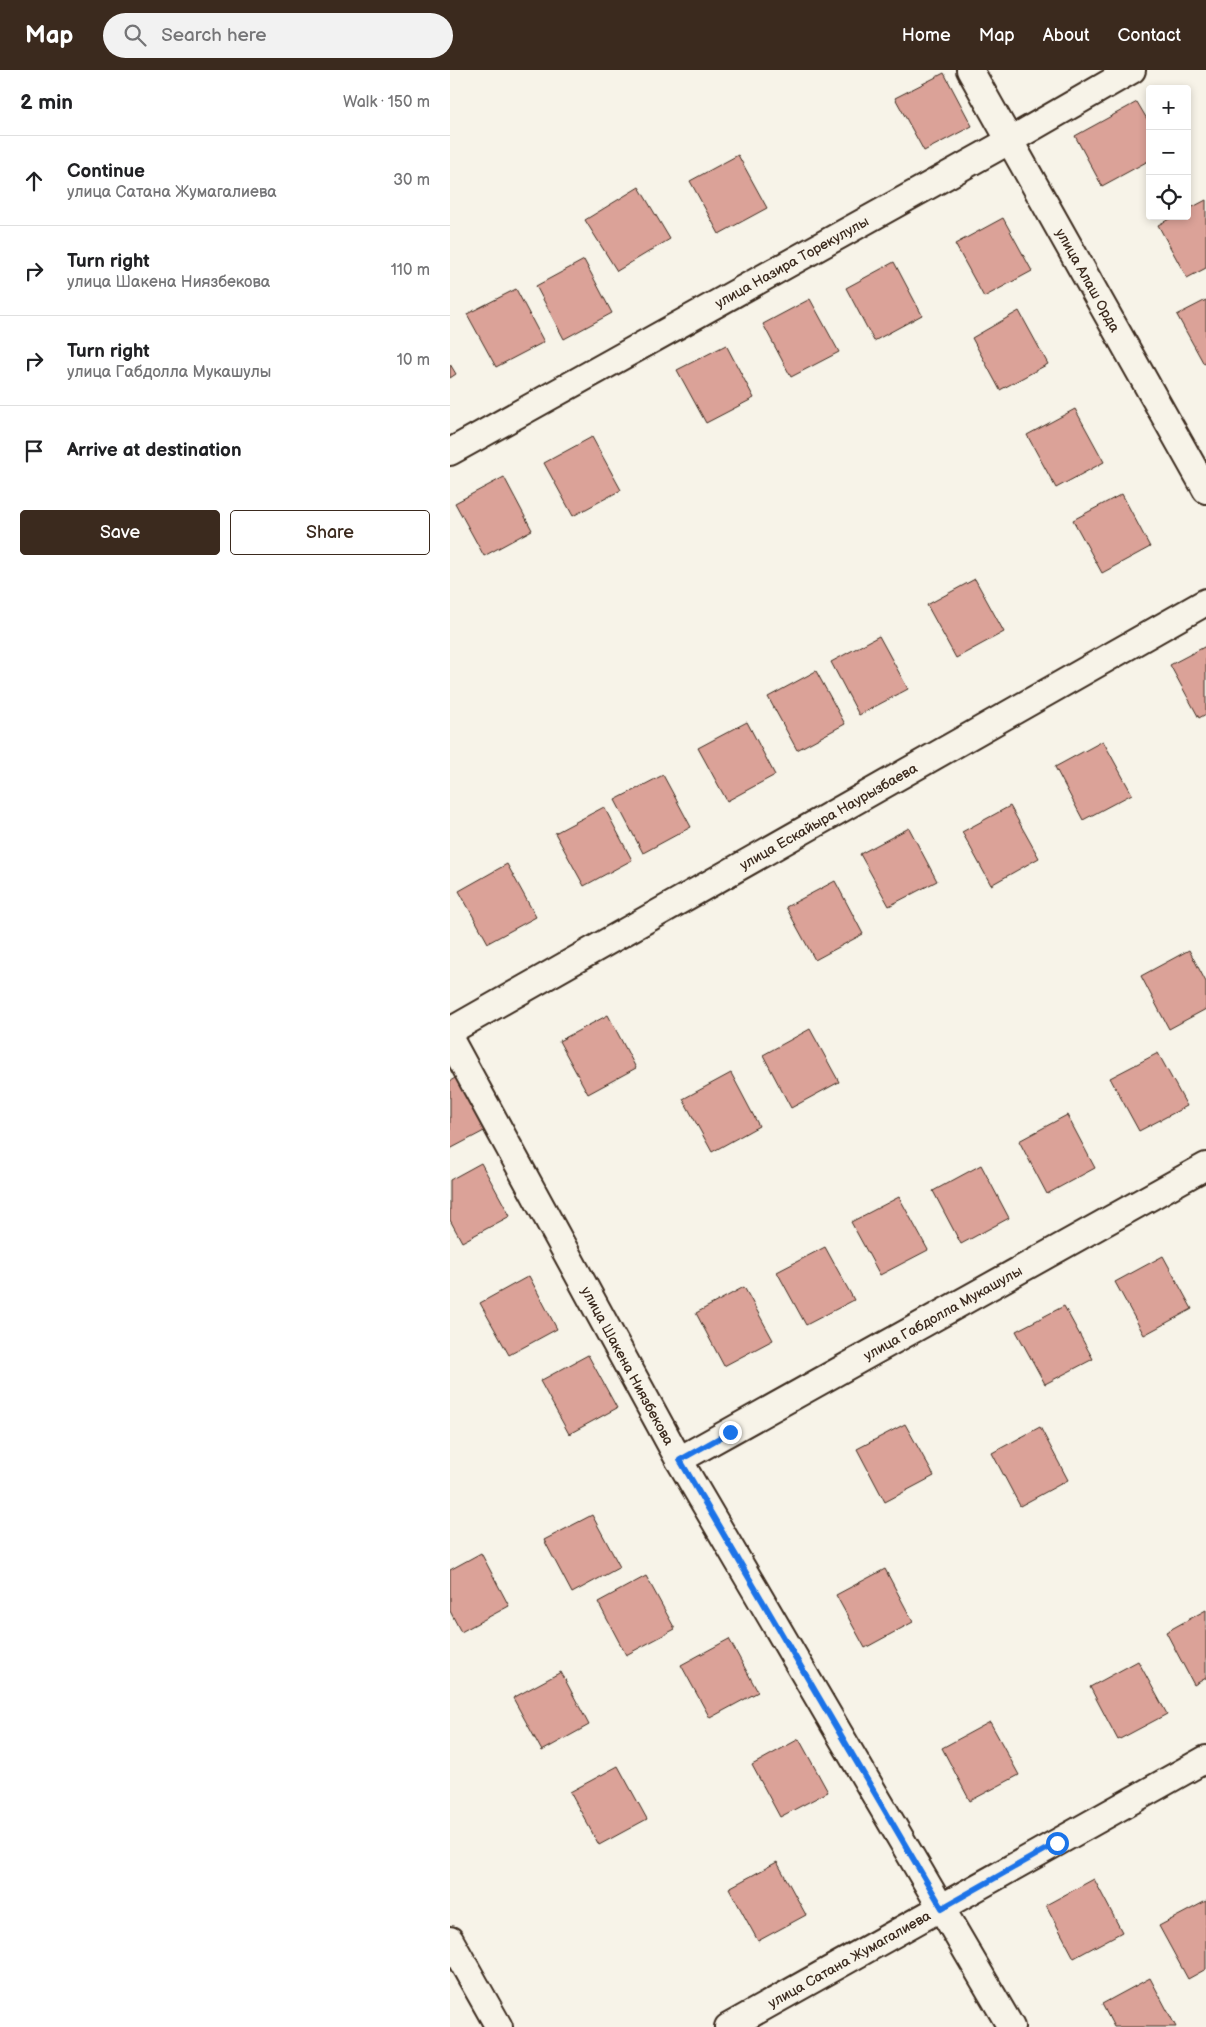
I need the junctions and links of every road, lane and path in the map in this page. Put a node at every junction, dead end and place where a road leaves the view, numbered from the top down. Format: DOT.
graph roads {
  1 [pos="970,70"];
  2 [pos="1132,70"];
  3 [pos="1010,141"];
  4 [pos="450,452"];
  5 [pos="1206,490"];
  6 [pos="1206,602"];
  7 [pos="450,1031"];
  8 [pos="450,1039"];
  9 [pos="1206,1166"];
  10 [pos="680,1460"];
  11 [pos="1206,1759"];
  12 [pos="942,1908"];
  13 [pos="450,1940"];
  14 [pos="499,2027"];
  15 [pos="728,2027"];
  16 [pos="1011,2027"];
  1 -- 3 [label="street, улица Алаш Орда"];
  2 -- 3 [label="street, улица Назира Торекулулы"];
  3 -- 4 [label="street, улица Назира Торекулулы"];
  3 -- 5 [label="street, улица Алаш Орда"];
  6 -- 7 [label="street, улица Ескайыра Наурызбаева"];
  8 -- 10 [label="street, улица Шакена Ниязбекова"];
  9 -- 10 [label="street, улица Габдолла Мукашулы"];
  10 -- 12 [label="street, улица Шакена Ниязбекова"];
  11 -- 12 [label="street, улица Сатана Жумагалиева"];
  12 -- 15 [label="street, улица Сатана Жумагалиева"];
  12 -- 16 [label="street, улица Шакена Ниязбекова"];
  13 -- 14 [label="street"];
}
